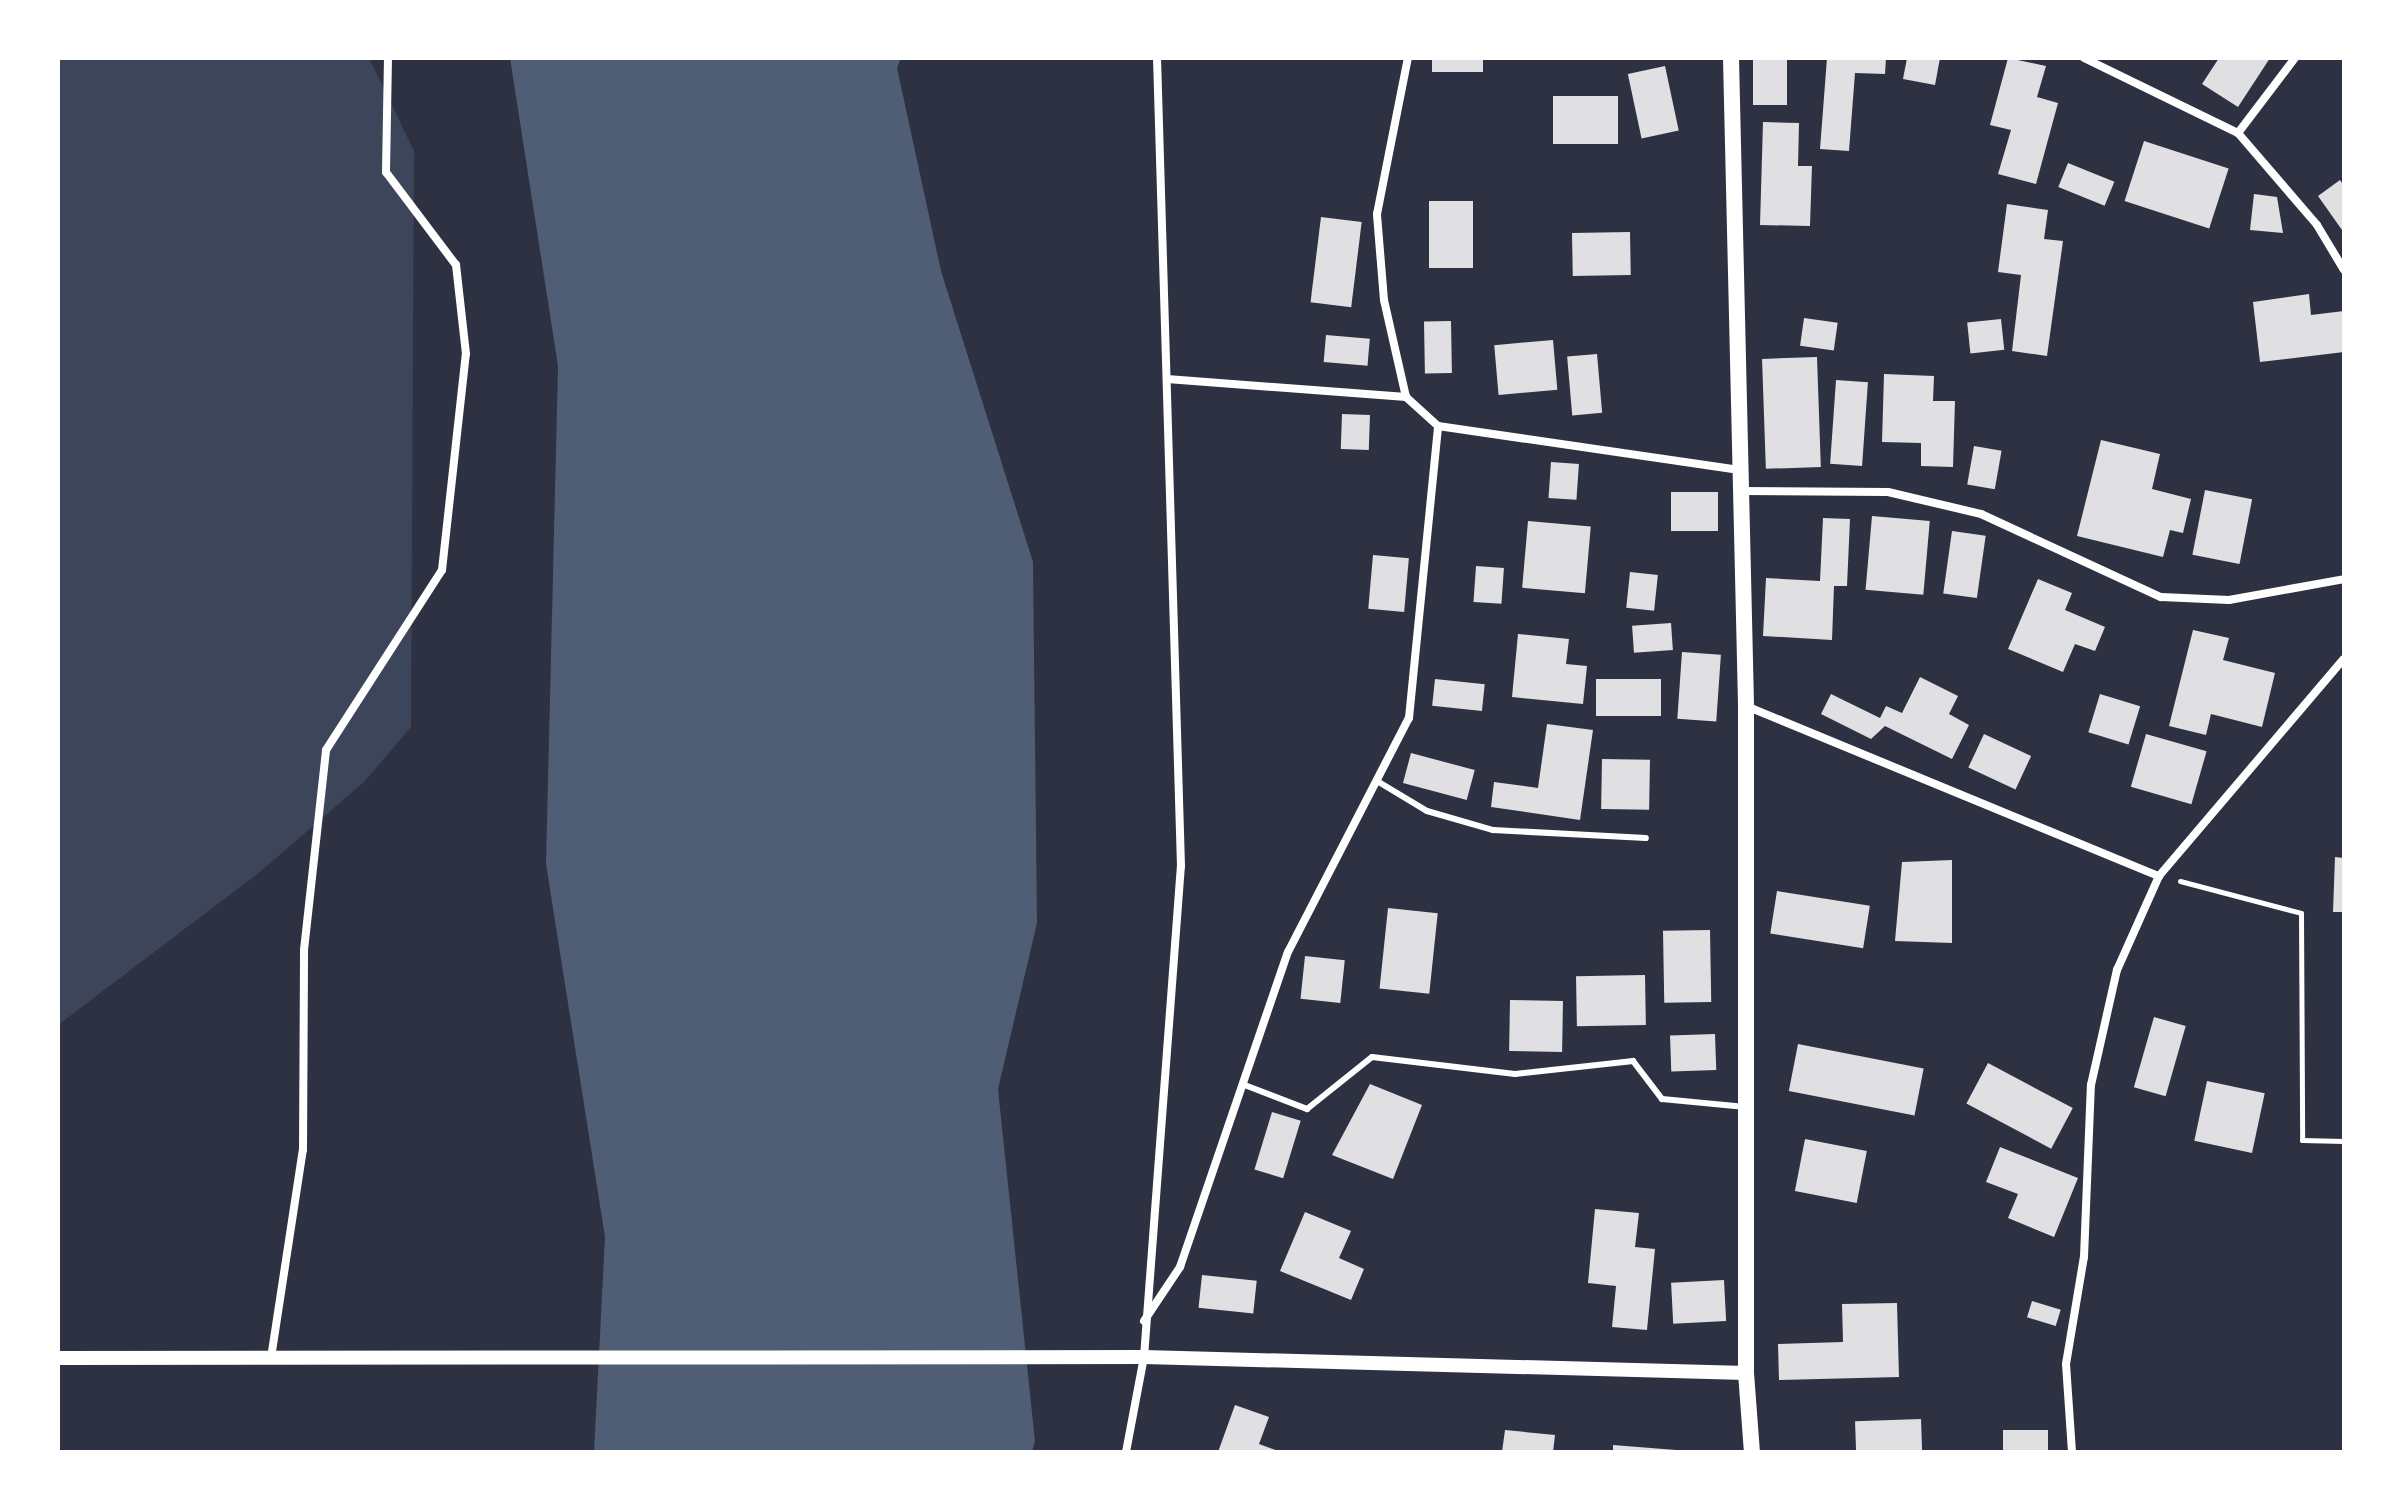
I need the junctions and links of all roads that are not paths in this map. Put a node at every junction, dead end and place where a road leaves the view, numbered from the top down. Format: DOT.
graph roads {
  1 [pos="388,58"];
  2 [pos="1157,58"];
  3 [pos="1408,58"];
  4 [pos="1731,58"];
  5 [pos="2084,58"];
  6 [pos="2295,58"];
  7 [pos="2238,133"];
  8 [pos="2344,270"];
  9 [pos="1167,379"];
  10 [pos="1406,397"];
  11 [pos="1438,426"];
  12 [pos="1738,470"];
  13 [pos="1740,491"];
  14 [pos="2344,579"];
  15 [pos="2344,659"];
  16 [pos="1746,706"];
  17 [pos="1377,781"];
  18 [pos="1646,838"];
  19 [pos="2159,876"];
  20 [pos="1242,1084"];
  21 [pos="1746,1107"];
  22 [pos="1144,1321"];
  23 [pos="1144,1357"];
  24 [pos="58,1358"];
  25 [pos="271,1360"];
  26 [pos="1746,1373"];
  27 [pos="1126,1452"];
  28 [pos="1752,1452"];
  29 [pos="2072,1452"];
  1 -- 25 [label="street"];
  2 -- 9 [label="street"];
  3 -- 10 [label="street"];
  4 -- 12 [label="main road"];
  5 -- 7 [label="street"];
  6 -- 7 [label="street"];
  7 -- 8 [label="street"];
  9 -- 10 [label="street"];
  9 -- 22 [label="street"];
  10 -- 11 [label="street"];
  11 -- 12 [label="street"];
  11 -- 17 [label="street"];
  12 -- 13 [label="main road"];
  13 -- 14 [label="street"];
  13 -- 16 [label="main road"];
  15 -- 19 [label="street"];
  16 -- 19 [label="street"];
  16 -- 21 [label="main road"];
  17 -- 18 [label="lane"];
  17 -- 20 [label="street"];
  19 -- 29 [label="street"];
  20 -- 21 [label="lane"];
  20 -- 22 [label="street"];
  21 -- 26 [label="main road"];
  22 -- 23 [label="street"];
  23 -- 25 [label="street"];
  23 -- 26 [label="street"];
  23 -- 27 [label="street"];
  24 -- 25 [label="street"];
  26 -- 28 [label="main road"];
}
